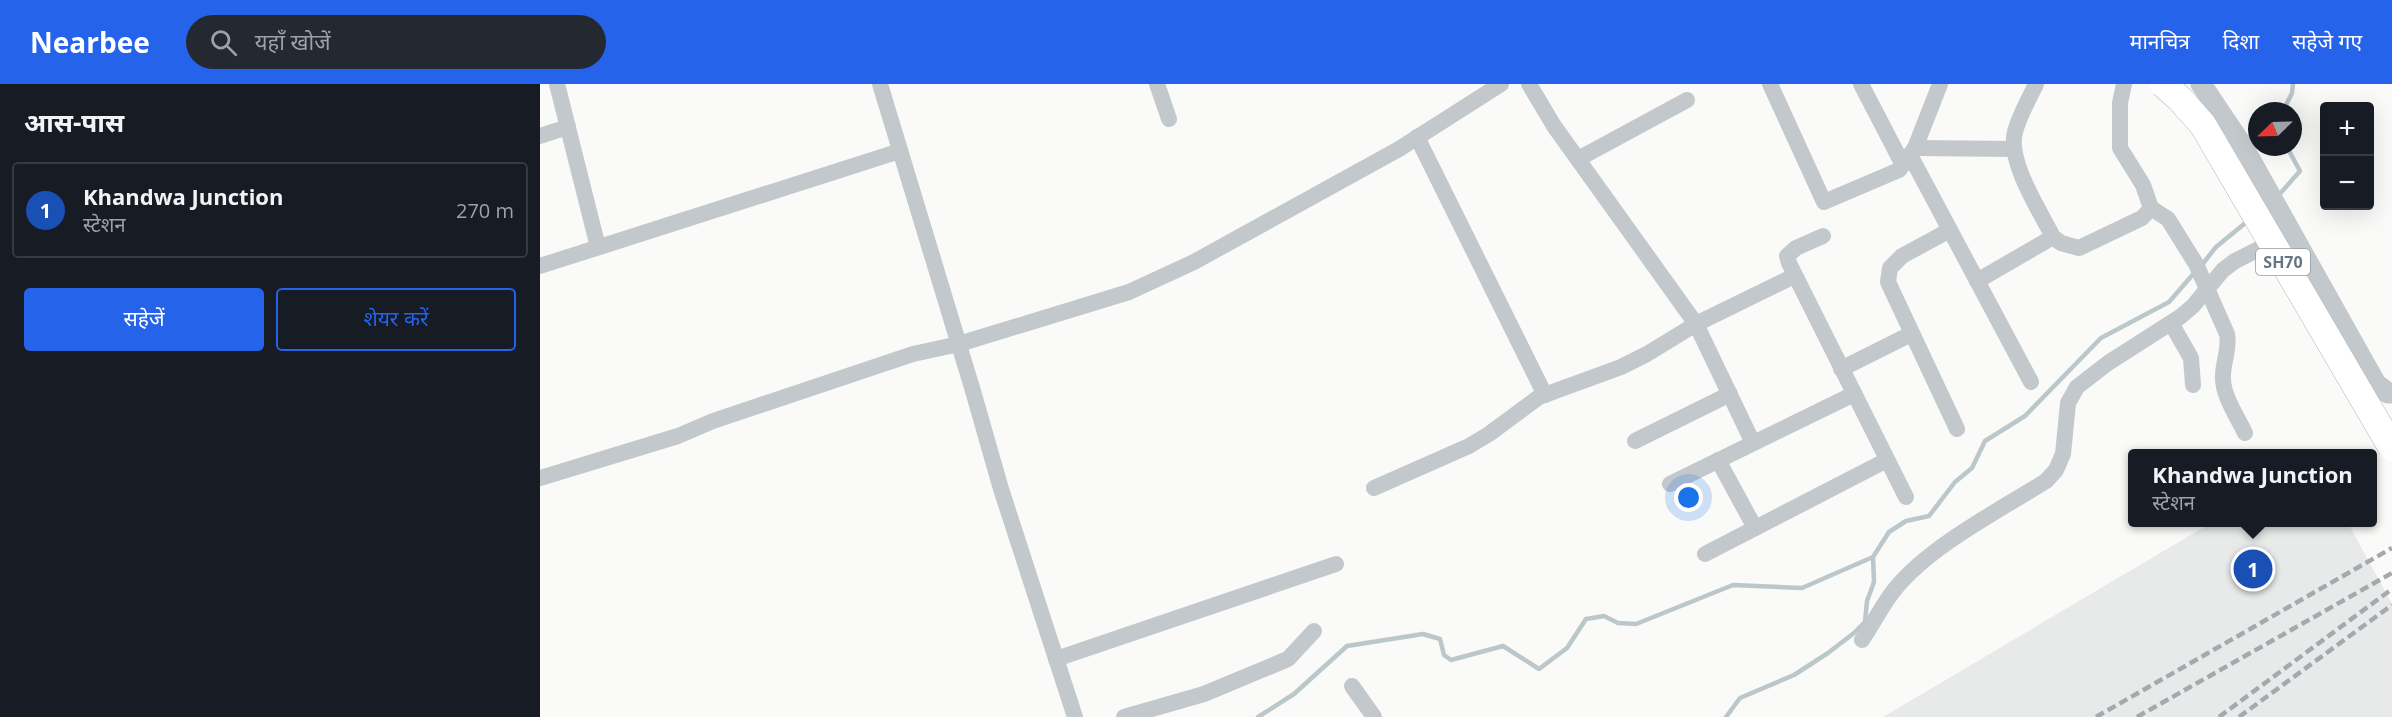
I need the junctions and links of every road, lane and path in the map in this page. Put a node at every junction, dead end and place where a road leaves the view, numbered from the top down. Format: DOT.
graph roads {
  1 [pos="557,84"];
  2 [pos="880,84"];
  3 [pos="1157,84"];
  4 [pos="1501,84"];
  5 [pos="1529,84"];
  6 [pos="1770,84"];
  7 [pos="1861,84"];
  8 [pos="1940,84"];
  9 [pos="2036,84"];
  10 [pos="2124,84"];
  11 [pos="2163,84"];
  12 [pos="2201,84"];
  13 [pos="1687,100"];
  14 [pos="1169,119"];
  15 [pos="568,127"];
  16 [pos="540,136"];
  17 [pos="1417,138"];
  18 [pos="2014,149"];
  19 [pos="900,151"];
  20 [pos="1909,156"];
  21 [pos="1578,159"];
  22 [pos="2151,208"];
  23 [pos="1950,230"];
  24 [pos="2291,233"];
  25 [pos="1823,236"];
  26 [pos="2053,237"];
  27 [pos="598,247"];
  28 [pos="540,266"];
  29 [pos="1794,276"];
  30 [pos="1977,281"];
  31 [pos="2206,291"];
  32 [pos="2171,323"];
  33 [pos="1696,324"];
  34 [pos="1911,334"];
  35 [pos="959,344"];
  36 [pos="1841,369"];
  37 [pos="2031,382"];
  38 [pos="2193,385"];
  39 [pos="2392,393"];
  40 [pos="1730,394"];
  41 [pos="1854,394"];
  42 [pos="1545,395"];
  43 [pos="1957,429"];
  44 [pos="2246,433"];
  45 [pos="1635,441"];
  46 [pos="1753,442"];
  47 [pos="2392,448"];
  48 [pos="1718,460"];
  49 [pos="1887,460"];
  50 [pos="540,478"];
  51 [pos="1670,484"];
  52 [pos="1374,488"];
  53 [pos="1906,497"];
  54 [pos="1755,528"];
  55 [pos="1705,554"];
  56 [pos="1336,564"];
  57 [pos="1314,631"];
  58 [pos="1862,640"];
  59 [pos="1056,659"];
  60 [pos="1352,686"];
  61 [pos="1075,717"];
  62 [pos="1124,717"];
  63 [pos="1374,717"];
  1 -- 15 [label="street"];
  2 -- 19 [label="street"];
  3 -- 14 [label="street"];
  4 -- 17 [label="street"];
  5 -- 21 [label="street"];
  6 -- 20 [label="street"];
  7 -- 20 [label="street"];
  8 -- 20 [label="street"];
  9 -- 18 [label="street"];
  10 -- 22 [label="street"];
  11 -- 47 [label="highway, SH70, bridge"];
  12 -- 24 [label="street"];
  13 -- 21 [label="street"];
  15 -- 16 [label="street"];
  15 -- 27 [label="street"];
  17 -- 35 [label="street"];
  17 -- 42 [label="street"];
  18 -- 20 [label="street"];
  18 -- 26 [label="street"];
  19 -- 27 [label="street"];
  19 -- 35 [label="street"];
  20 -- 23 [label="street"];
  21 -- 33 [label="street"];
  22 -- 26 [label="street"];
  22 -- 31 [label="street"];
  23 -- 30 [label="street"];
  23 -- 34 [label="street"];
  24 -- 31 [label="street"];
  24 -- 39 [label="street"];
  25 -- 29 [label="street"];
  26 -- 30 [label="street"];
  27 -- 28 [label="street"];
  29 -- 33 [label="street"];
  29 -- 36 [label="street"];
  30 -- 37 [label="street"];
  31 -- 32 [label="street"];
  31 -- 44 [label="street"];
  32 -- 38 [label="street"];
  32 -- 58 [label="street"];
  33 -- 40 [label="street"];
  33 -- 42 [label="street"];
  34 -- 36 [label="street"];
  34 -- 43 [label="street"];
  35 -- 50 [label="street"];
  35 -- 59 [label="street"];
  36 -- 41 [label="street"];
  40 -- 45 [label="street"];
  40 -- 46 [label="street"];
  41 -- 46 [label="street"];
  41 -- 49 [label="street"];
  42 -- 52 [label="street"];
  46 -- 48 [label="street"];
  48 -- 51 [label="street"];
  48 -- 54 [label="street"];
  49 -- 53 [label="street"];
  49 -- 54 [label="street"];
  54 -- 55 [label="street"];
  56 -- 59 [label="street"];
  57 -- 62 [label="street"];
  59 -- 61 [label="street"];
  60 -- 63 [label="street"];
}
